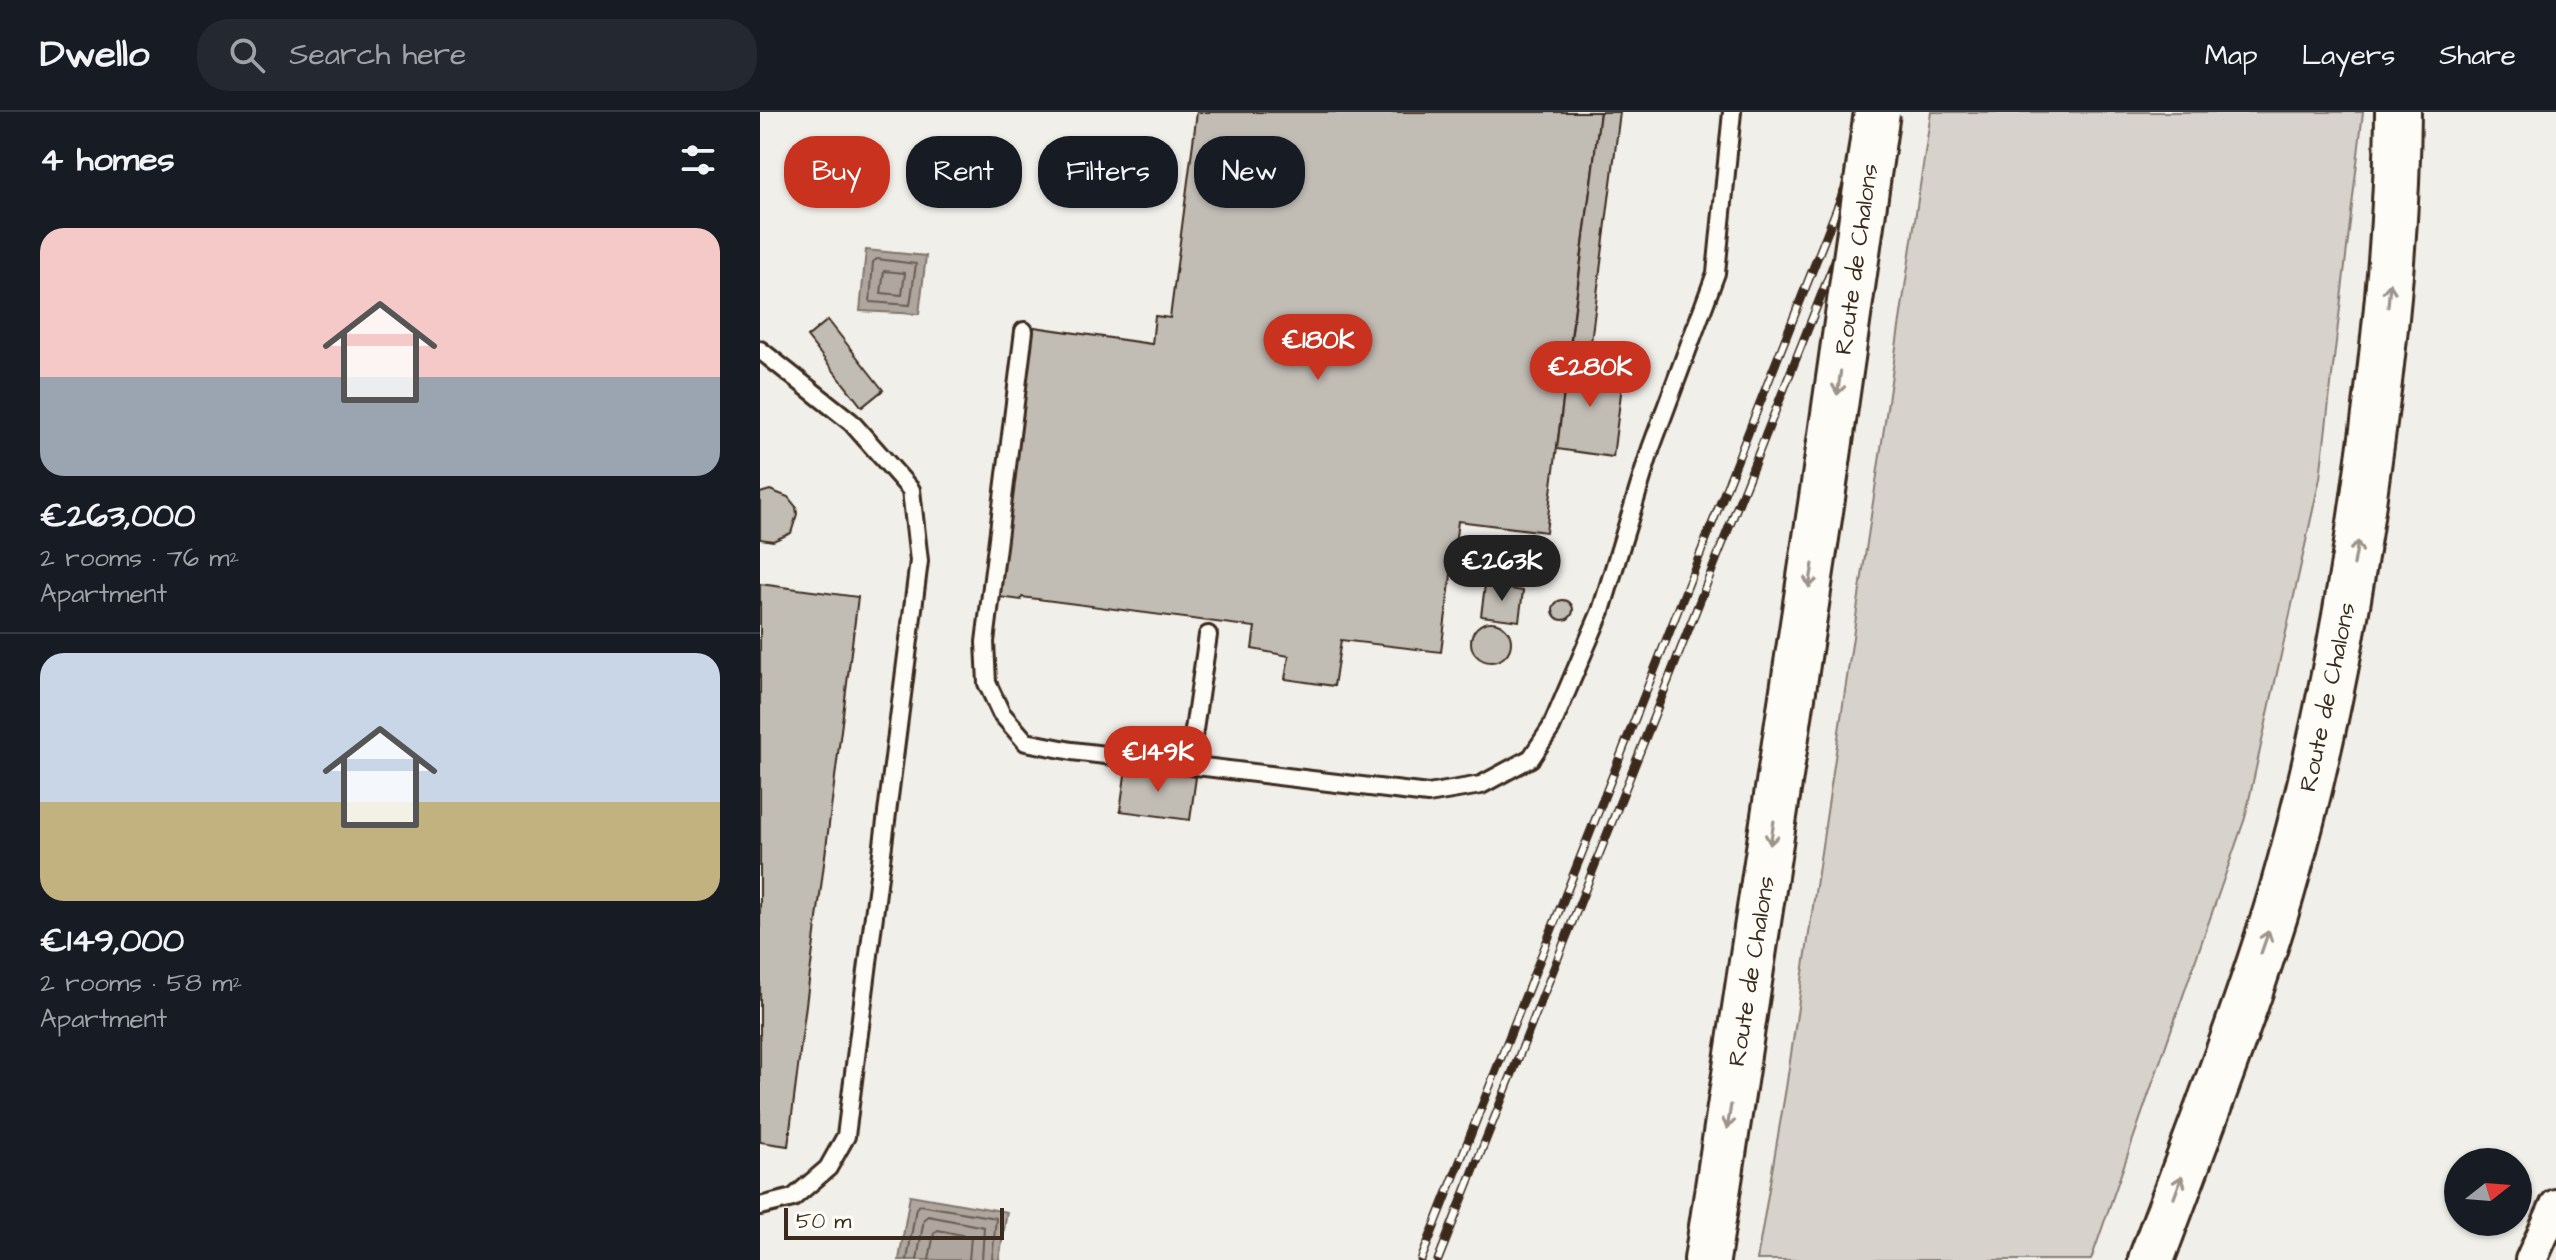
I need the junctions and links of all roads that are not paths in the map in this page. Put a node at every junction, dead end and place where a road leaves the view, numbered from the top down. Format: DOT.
graph roads {
  1 [pos="1732,112"];
  2 [pos="1877,112"];
  3 [pos="2398,112"];
  4 [pos="1024,331"];
  5 [pos="760,350"];
  6 [pos="1208,635"];
  7 [pos="1189,764"];
  8 [pos="2556,1205"];
  9 [pos="760,1206"];
  10 [pos="1707,1260"];
  11 [pos="2151,1260"];
  12 [pos="2531,1260"];
  1 -- 7 [label="lane"];
  2 -- 10 [label="main road, Route de Chalons, one-way, bridge"];
  11 -- 3 [label="main road, Route de Chalons, one-way"];
  4 -- 7 [label="lane"];
  5 -- 9 [label="lane"];
  6 -- 7 [label="lane"];
  8 -- 12 [label="street"];
}
